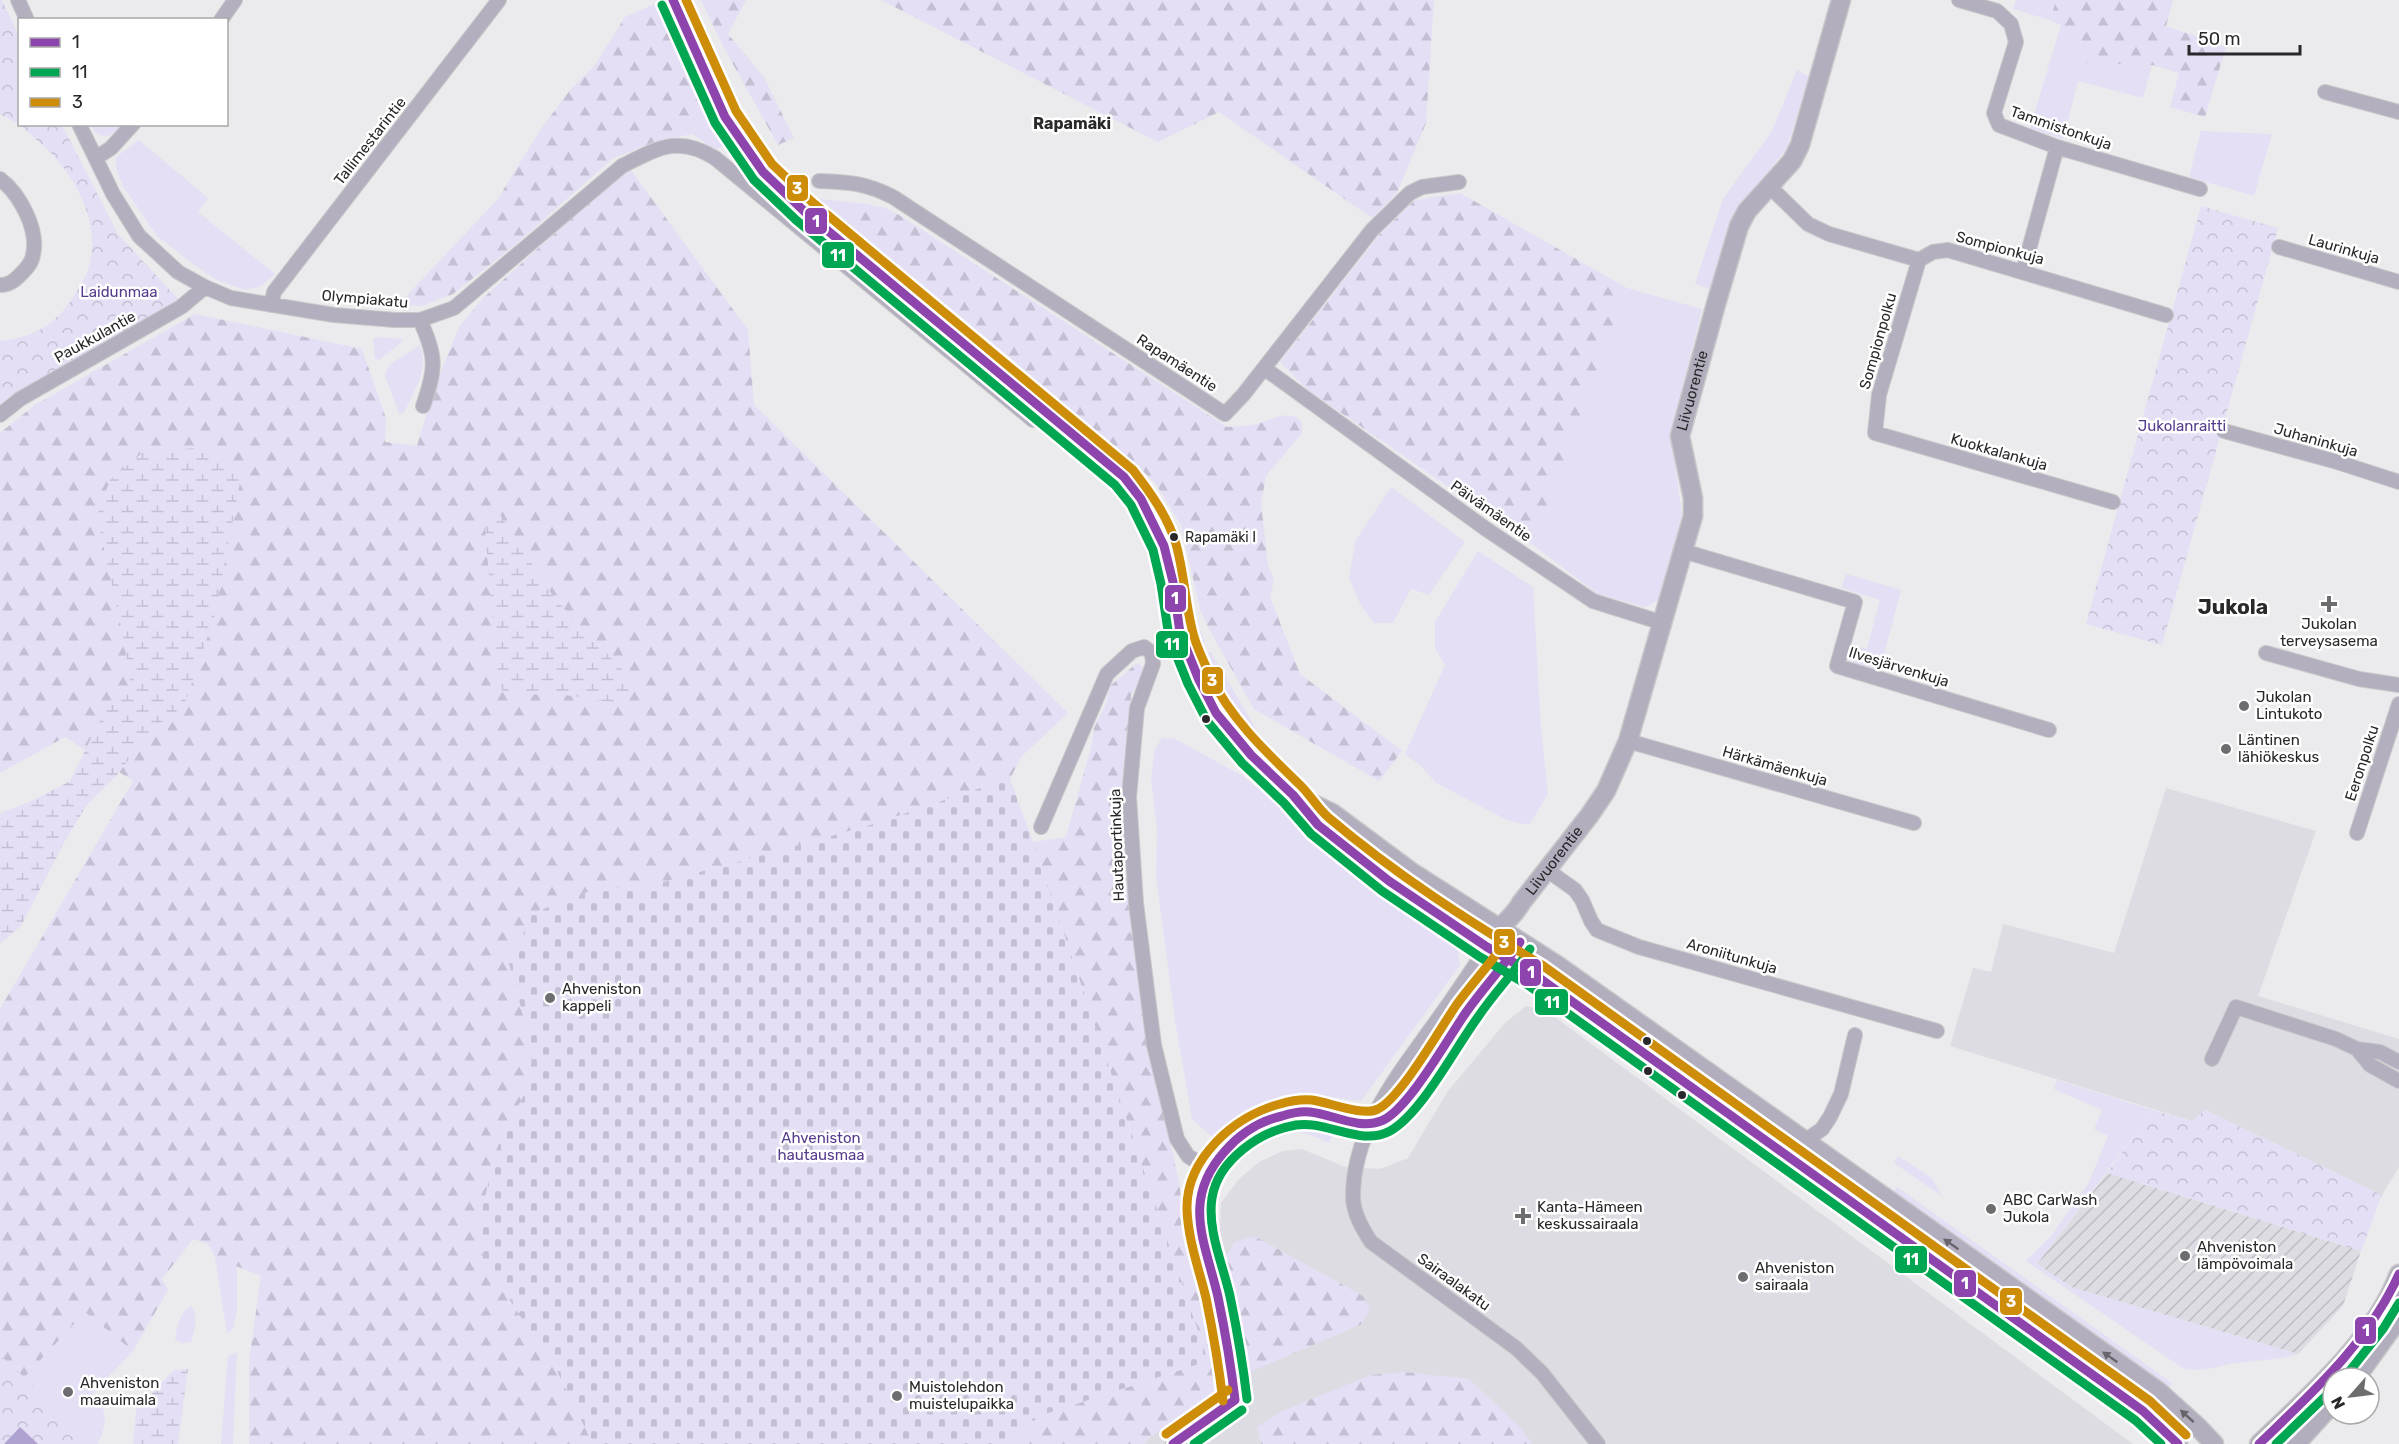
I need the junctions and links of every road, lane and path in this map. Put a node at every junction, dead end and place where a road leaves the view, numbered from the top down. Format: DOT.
graph roads {
  1 [pos="18,0"];
  2 [pos="235,0"];
  3 [pos="499,0"];
  4 [pos="673,0"];
  5 [pos="1842,0"];
  6 [pos="1959,0"];
  7 [pos="26,18"];
  8 [pos="222,18"];
  9 [pos="2325,92"];
  10 [pos="2399,112"];
  11 [pos="80,126"];
  12 [pos="131,126"];
  13 [pos="2057,147"];
  14 [pos="96,159"];
  15 [pos="0,179"];
  16 [pos="819,181"];
  17 [pos="1459,182"];
  18 [pos="1770,187"];
  19 [pos="2200,189"];
  20 [pos="2279,247"];
  21 [pos="1919,260"];
  22 [pos="2023,271"];
  23 [pos="2399,282"];
  24 [pos="0,285"];
  25 [pos="205,287"];
  26 [pos="271,305"];
  27 [pos="2166,315"];
  28 [pos="420,320"];
  29 [pos="1264,368"];
  30 [pos="423,406"];
  31 [pos="0,415"];
  32 [pos="1033,420"];
  33 [pos="2224,431"];
  34 [pos="1875,433"];
  35 [pos="2399,482"];
  36 [pos="2113,502"];
  37 [pos="1683,550"];
  38 [pos="1663,622"];
  39 [pos="2266,653"];
  40 [pos="2399,685"];
  41 [pos="2399,704"];
  42 [pos="2049,730"];
  43 [pos="1628,741"];
  44 [pos="1293,795"];
  45 [pos="1914,823"];
  46 [pos="1041,827"];
  47 [pos="2357,833"];
  48 [pos="1547,870"];
  49 [pos="1516,914"];
  50 [pos="1499,928"];
  51 [pos="1520,942"];
  52 [pos="1488,947"];
  53 [pos="1509,960"];
  54 [pos="1937,1031"];
  55 [pos="1855,1035"];
  56 [pos="2356,1049"];
  57 [pos="2212,1059"];
  58 [pos="2399,1062"];
  59 [pos="2399,1081"];
  60 [pos="1368,1125"];
  61 [pos="1805,1141"];
  62 [pos="1791,1160"];
  63 [pos="1210,1170"];
  64 [pos="2397,1284"];
  65 [pos="2392,1308"];
  66 [pos="2399,1318"];
  67 [pos="2365,1366"];
  68 [pos="2321,1416"];
  69 [pos="1173,1444"];
  70 [pos="1598,1444"];
  71 [pos="2178,1444"];
  72 [pos="2214,1444"];
  73 [pos="2259,1444"];
  74 [pos="2296,1444"];
  1 -- 7 [label="street"];
  2 -- 8 [label="street"];
  3 -- 26 [label="street, Tallimestarintie"];
  4 -- 44 [label="main road"];
  5 -- 18 [label="main road, Liivuorentie"];
  6 -- 13 [label="street, Tammistonkuja"];
  9 -- 10 [label="street"];
  11 -- 14 [label="street, Olympiakatu"];
  12 -- 14 [label="street"];
  13 -- 19 [label="street, Tammistonkuja"];
  13 -- 22 [label="street"];
  14 -- 25 [label="street, Olympiakatu"];
  15 -- 24 [label="street"];
  16 -- 29 [label="street, Rapamäentie"];
  17 -- 29 [label="street, Rapamäentie"];
  18 -- 21 [label="street"];
  18 -- 37 [label="main road, Liivuorentie"];
  20 -- 23 [label="street, Laurinkuja"];
  21 -- 22 [label="street, Sompionkuja"];
  21 -- 34 [label="street, Sompionpolku"];
  22 -- 27 [label="street, Sompionkuja"];
  25 -- 26 [label="street, Olympiakatu"];
  25 -- 31 [label="street, Paukkulantie"];
  26 -- 28 [label="street, Olympiakatu"];
  28 -- 30 [label="street"];
  28 -- 32 [label="street, Olympiakatu"];
  29 -- 38 [label="street, Päivämäentie"];
  33 -- 35 [label="street, Juhaninkuja"];
  34 -- 36 [label="street, Kuokkalankuja"];
  37 -- 38 [label="main road, Liivuorentie"];
  37 -- 42 [label="street, Ilvesjärvenkuja"];
  38 -- 43 [label="main road, Liivuorentie"];
  39 -- 40 [label="street"];
  41 -- 47 [label="street, Eeronpolku"];
  43 -- 45 [label="street, Härkämäenkuja"];
  43 -- 48 [label="main road, Liivuorentie"];
  44 -- 50 [label="main road"];
  44 -- 52 [label="main road"];
  46 -- 63 [label="street, Hautaportinkuja"];
  48 -- 49 [label="main road, Liivuorentie"];
  48 -- 54 [label="street, Aroniitunkuja"];
  49 -- 50 [label="main road, Liivuorentie"];
  49 -- 51 [label="main road"];
  50 -- 51 [label="main road"];
  50 -- 52 [label="main road"];
  51 -- 53 [label="main road"];
  51 -- 61 [label="main road"];
  52 -- 53 [label="main road"];
  52 -- 60 [label="street, Sairaalakatu"];
  53 -- 60 [label="street"];
  53 -- 62 [label="main road"];
  55 -- 61 [label="street"];
  56 -- 57 [label="street"];
  56 -- 58 [label="street"];
  56 -- 59 [label="street"];
  60 -- 63 [label="street"];
  60 -- 70 [label="street, Sairaalakatu"];
  61 -- 62 [label="street"];
  72 -- 61 [label="main road, one-way"];
  62 -- 71 [label="main road"];
  63 -- 69 [label="street"];
  64 -- 65 [label="main road"];
  65 -- 73 [label="main road"];
  66 -- 67 [label="main road"];
  68 -- 74 [label="main road"];
}
